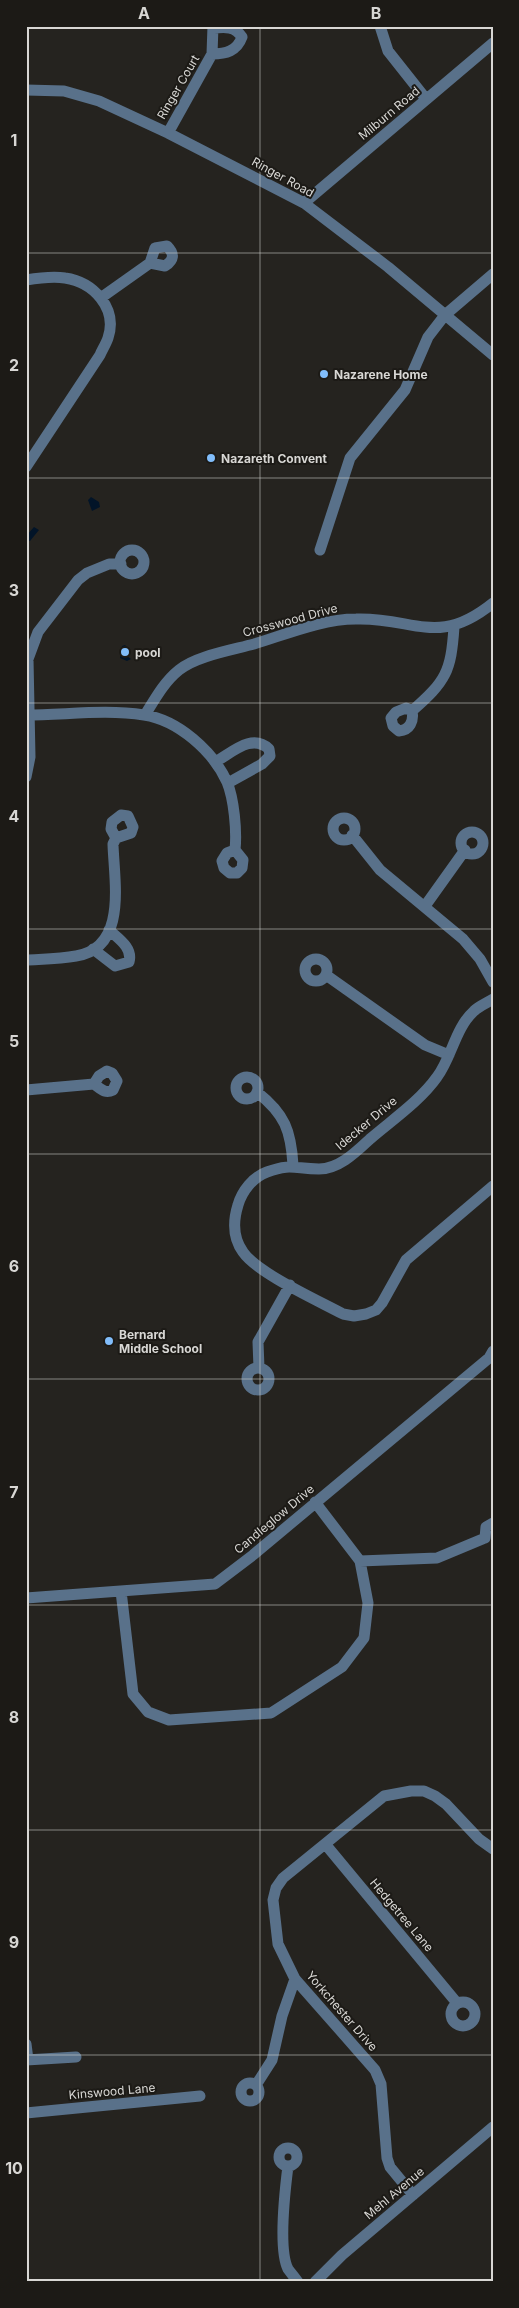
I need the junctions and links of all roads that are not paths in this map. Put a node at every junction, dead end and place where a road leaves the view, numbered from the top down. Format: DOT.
graph roads {
  1 [pos="380,26"];
  2 [pos="213,27"];
  3 [pos="493,43"];
  4 [pos="212,54"];
  5 [pos="26,90"];
  6 [pos="426,99"];
  7 [pos="168,132"];
  8 [pos="304,203"];
  9 [pos="150,263"];
  10 [pos="493,274"];
  11 [pos="26,280"];
  12 [pos="102,297"];
  13 [pos="445,315"];
  14 [pos="493,355"];
  15 [pos="26,467"];
  16 [pos="320,550"];
  17 [pos="121,564"];
  18 [pos="493,603"];
  19 [pos="454,627"];
  20 [pos="412,711"];
  21 [pos="27,715"];
  22 [pos="145,715"];
  23 [pos="215,762"];
  24 [pos="26,777"];
  25 [pos="228,783"];
  26 [pos="352,836"];
  27 [pos="116,838"];
  28 [pos="235,850"];
  29 [pos="464,850"];
  30 [pos="425,906"];
  31 [pos="109,930"];
  32 [pos="93,949"];
  33 [pos="26,960"];
  34 [pos="326,975"];
  35 [pos="493,982"];
  36 [pos="493,999"];
  37 [pos="450,1055"];
  38 [pos="94,1084"];
  39 [pos="26,1090"];
  40 [pos="257,1092"];
  41 [pos="293,1165"];
  42 [pos="493,1186"];
  43 [pos="290,1285"];
  44 [pos="493,1351"];
  45 [pos="258,1368"];
  46 [pos="315,1502"];
  47 [pos="493,1523"];
  48 [pos="489,1540"];
  49 [pos="360,1561"];
  50 [pos="120,1591"];
  51 [pos="26,1598"];
  52 [pos="326,1845"];
  53 [pos="493,1849"];
  54 [pos="295,1979"];
  55 [pos="457,2003"];
  56 [pos="26,2044"];
  57 [pos="76,2057"];
  58 [pos="27,2060"];
  59 [pos="256,2085"];
  60 [pos="200,2096"];
  61 [pos="26,2113"];
  62 [pos="493,2127"];
  63 [pos="288,2166"];
  64 [pos="413,2195"];
  65 [pos="298,2282"];
  66 [pos="315,2282"];
  1 -- 6 [label="street"];
  2 -- 4 [label="street, Ringer Court"];
  2 -- 4 [label="street, Ringer Court"];
  3 -- 6 [label="street, Milburn Road"];
  4 -- 7 [label="street, Ringer Court"];
  5 -- 7 [label="street, Ringer Road"];
  6 -- 8 [label="street, Milburn Road"];
  7 -- 8 [label="street, Ringer Road"];
  8 -- 13 [label="street, Ringer Road"];
  9 -- 12 [label="street"];
  10 -- 13 [label="street"];
  11 -- 12 [label="street"];
  12 -- 15 [label="street"];
  13 -- 14 [label="street, Ringer Road"];
  13 -- 16 [label="street"];
  17 -- 21 [label="street"];
  18 -- 19 [label="street, Crosswood Drive"];
  19 -- 20 [label="street"];
  19 -- 22 [label="street, Crosswood Drive"];
  21 -- 22 [label="street"];
  21 -- 24 [label="street"];
  22 -- 23 [label="street"];
  23 -- 25 [label="street"];
  23 -- 25 [label="street"];
  25 -- 28 [label="street"];
  26 -- 30 [label="street"];
  27 -- 31 [label="street"];
  29 -- 30 [label="street"];
  30 -- 35 [label="street"];
  31 -- 32 [label="street"];
  31 -- 32 [label="street"];
  32 -- 33 [label="street"];
  34 -- 37 [label="street"];
  36 -- 37 [label="street, Idecker Drive"];
  37 -- 41 [label="street, Idecker Drive"];
  38 -- 39 [label="street"];
  40 -- 41 [label="street"];
  41 -- 43 [label="street, Idecker Drive"];
  42 -- 43 [label="street, Idecker Drive"];
  43 -- 45 [label="street"];
  44 -- 46 [label="street, Candleglow Drive"];
  46 -- 49 [label="street"];
  46 -- 50 [label="street, Candleglow Drive"];
  47 -- 48 [label="street"];
  48 -- 49 [label="street"];
  49 -- 50 [label="street"];
  50 -- 51 [label="street, Candleglow Drive"];
  52 -- 53 [label="street, Yorkchester Drive"];
  52 -- 54 [label="street, Yorkchester Drive"];
  52 -- 55 [label="street, Hedgetree Lane"];
  54 -- 59 [label="street"];
  54 -- 64 [label="street, Yorkchester Drive"];
  56 -- 58 [label="street"];
  57 -- 58 [label="street"];
  60 -- 61 [label="street, Kinswood Lane"];
  62 -- 64 [label="street, Mehl Avenue"];
  63 -- 65 [label="street"];
  64 -- 66 [label="street, Mehl Avenue"];
}
